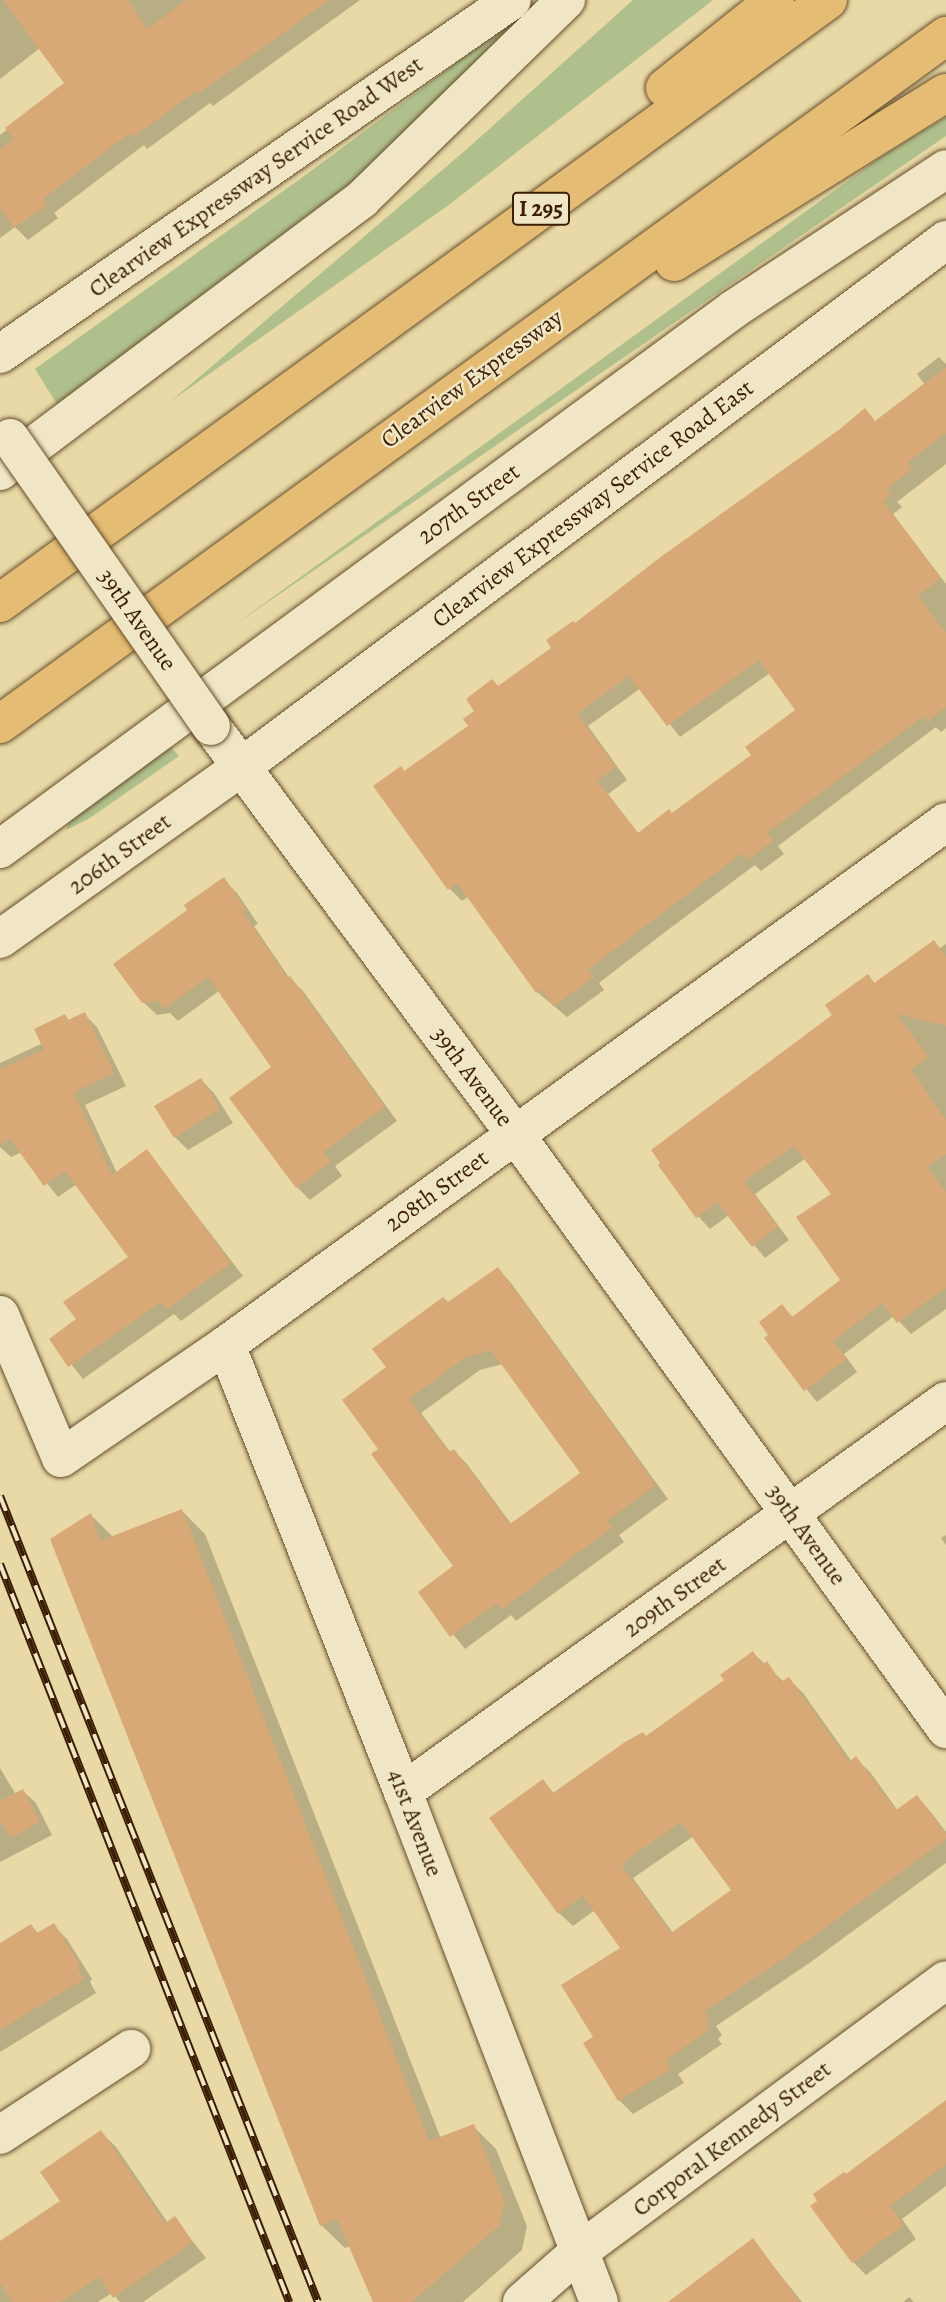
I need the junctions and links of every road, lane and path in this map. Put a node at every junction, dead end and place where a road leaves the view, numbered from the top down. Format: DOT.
graph roads {
  1 [pos="512,0"];
  2 [pos="566,0"];
  3 [pos="775,0"];
  4 [pos="828,0"];
  5 [pos="946,36"];
  6 [pos="946,93"];
  7 [pos="946,169"];
  8 [pos="946,240"];
  9 [pos="0,354"];
  10 [pos="254,417"];
  11 [pos="393,437"];
  12 [pos="3,444"];
  13 [pos="0,603"];
  14 [pos="0,724"];
  15 [pos="240,768"];
  16 [pos="946,822"];
  17 [pos="0,849"];
  18 [pos="0,939"];
  19 [pos="515,1134"];
  20 [pos="0,1315"];
  21 [pos="226,1345"];
  22 [pos="946,1401"];
  23 [pos="790,1514"];
  24 [pos="946,1729"];
  25 [pos="403,1792"];
  26 [pos="946,1980"];
  27 [pos="131,2049"];
  28 [pos="0,2135"];
  29 [pos="580,2251"];
  30 [pos="522,2302"];
  31 [pos="599,2302"];
  1 -- 9 [label="street, Clearview Expressway Service Road West"];
  2 -- 12 [label="street"];
  3 -- 10 [label="highway"];
  4 -- 10 [label="highway, I 295"];
  5 -- 11 [label="highway, Clearview Expressway"];
  6 -- 11 [label="highway"];
  7 -- 17 [label="street, 207th Street"];
  8 -- 15 [label="street, Clearview Expressway Service Road East"];
  10 -- 13 [label="highway, I 295"];
  11 -- 14 [label="highway, Clearview Expressway"];
  12 -- 15 [label="street, 39th Avenue, bridge"];
  15 -- 18 [label="street, 206th Street"];
  15 -- 19 [label="street, 39th Avenue"];
  16 -- 19 [label="street, 208th Street"];
  19 -- 21 [label="street, 208th Street"];
  19 -- 23 [label="street, 39th Avenue"];
  20 -- 21 [label="street, 208th Street"];
  21 -- 25 [label="street, 41st Avenue"];
  22 -- 23 [label="street, 209th Street"];
  23 -- 24 [label="street, 39th Avenue"];
  23 -- 25 [label="street, 209th Street"];
  25 -- 29 [label="street, 41st Avenue"];
  26 -- 29 [label="street, Corporal Kennedy Street"];
  27 -- 28 [label="street"];
  29 -- 30 [label="street, Corporal Kennedy Street"];
  29 -- 31 [label="street, 41st Avenue"];
}
